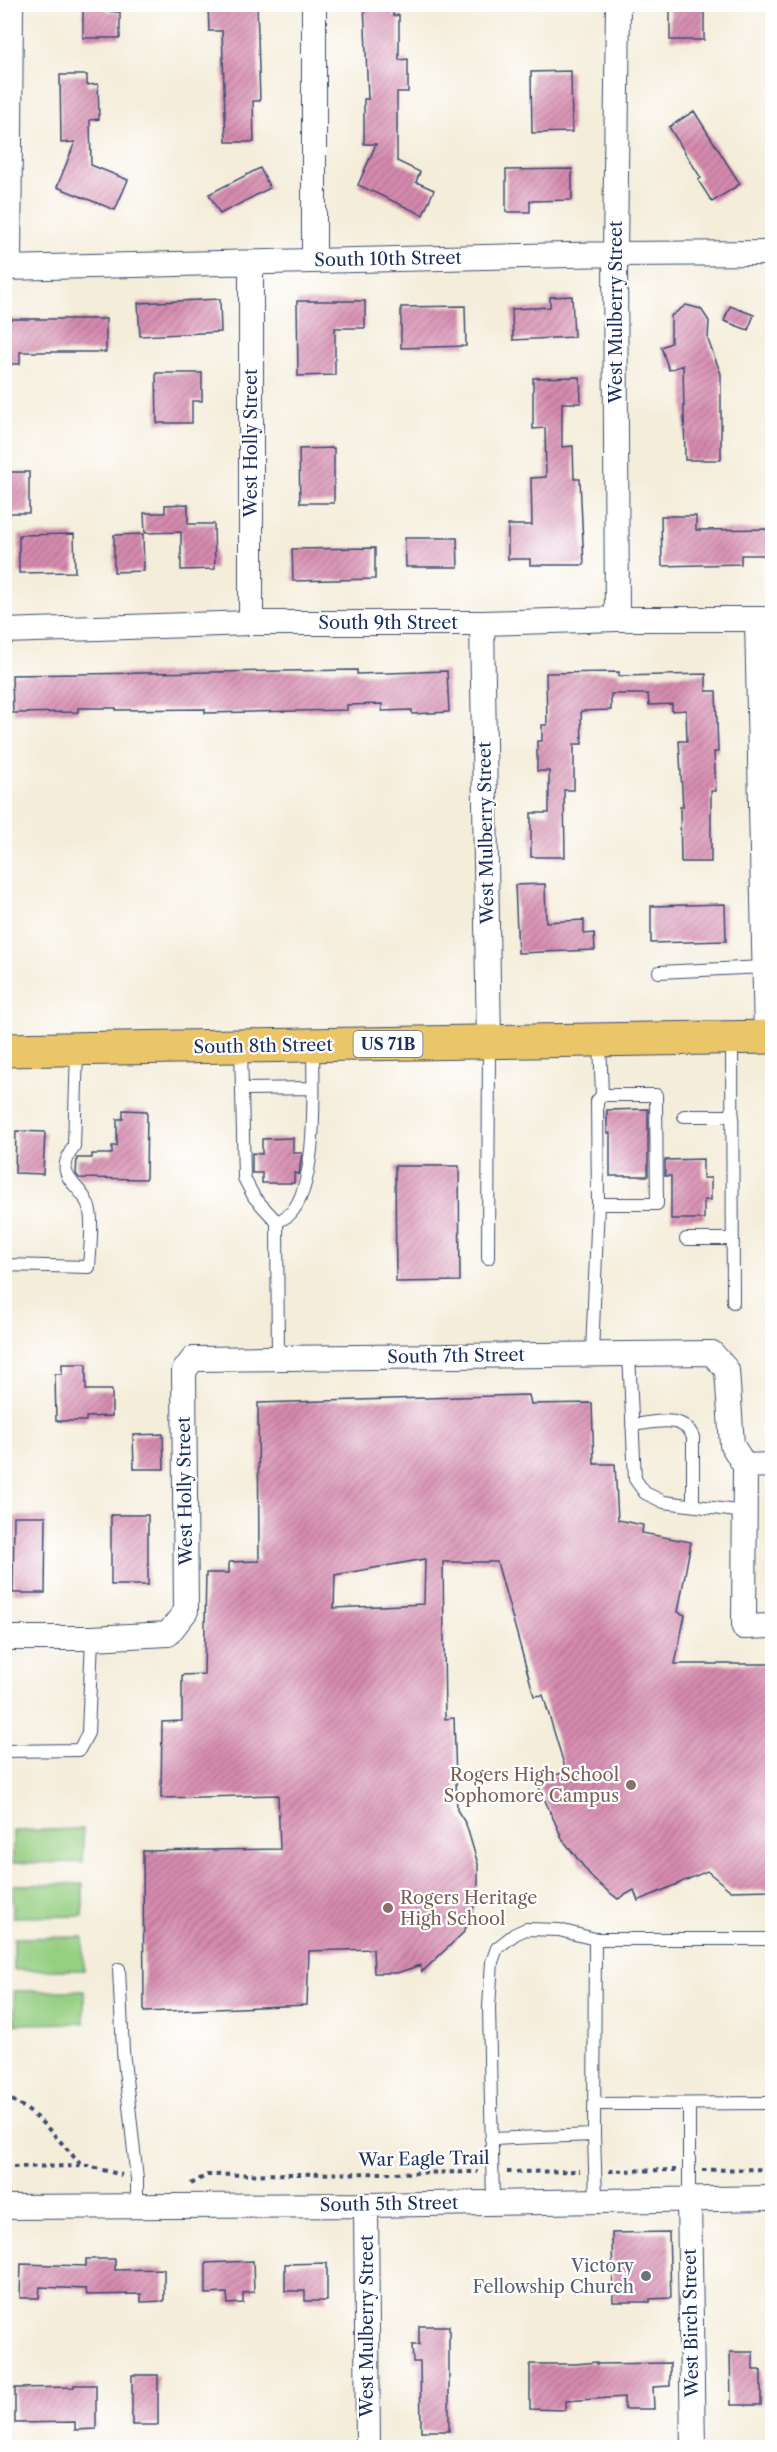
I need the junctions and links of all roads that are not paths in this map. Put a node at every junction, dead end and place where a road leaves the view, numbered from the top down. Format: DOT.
graph roads {
  1 [pos="11,4"];
  2 [pos="314,4"];
  3 [pos="618,4"];
  4 [pos="772,253"];
  5 [pos="615,254"];
  6 [pos="314,260"];
  7 [pos="251,262"];
  8 [pos="7,267"];
  9 [pos="617,619"];
  10 [pos="765,619"];
  11 [pos="251,623"];
  12 [pos="482,623"];
  13 [pos="4,631"];
  14 [pos="768,892"];
  15 [pos="764,967"];
  16 [pos="659,972"];
  17 [pos="769,1037"];
  18 [pos="732,1038"];
  19 [pos="600,1040"];
  20 [pos="489,1042"];
  21 [pos="313,1045"];
  22 [pos="241,1046"];
  23 [pos="78,1049"];
  24 [pos="4,1050"];
  25 [pos="313,1088"];
  26 [pos="242,1089"];
  27 [pos="602,1095"];
  28 [pos="684,1116"];
  29 [pos="733,1116"];
  30 [pos="598,1204"];
  31 [pos="277,1222"];
  32 [pos="686,1239"];
  33 [pos="733,1239"];
  34 [pos="488,1258"];
  35 [pos="4,1265"];
  36 [pos="733,1302"];
  37 [pos="592,1354"];
  38 [pos="628,1354"];
  39 [pos="278,1358"];
  40 [pos="184,1371"];
  41 [pos="632,1425"];
  42 [pos="745,1466"];
  43 [pos="772,1466"];
  44 [pos="693,1505"];
  45 [pos="745,1512"];
  46 [pos="772,1626"];
  47 [pos="4,1638"];
  48 [pos="92,1638"];
  49 [pos="4,1751"];
  50 [pos="595,1939"];
  51 [pos="772,1939"];
  52 [pos="119,1969"];
  53 [pos="772,2103"];
  54 [pos="594,2104"];
  55 [pos="689,2104"];
  56 [pos="594,2135"];
  57 [pos="491,2139"];
  58 [pos="689,2198"];
  59 [pos="772,2198"];
  60 [pos="596,2200"];
  61 [pos="493,2202"];
  62 [pos="366,2205"];
  63 [pos="4,2207"];
  64 [pos="138,2207"];
  65 [pos="368,2448"];
  66 [pos="693,2448"];
  1 -- 8 [label="street"];
  2 -- 6 [label="street"];
  3 -- 5 [label="street, West Mulberry Street"];
  4 -- 5 [label="street, South 10th Street"];
  5 -- 6 [label="street, South 10th Street"];
  5 -- 9 [label="street, West Mulberry Street"];
  6 -- 7 [label="street, South 10th Street"];
  7 -- 8 [label="street, South 10th Street"];
  7 -- 11 [label="street, West Holly Street"];
  9 -- 10 [label="street, South 9th Street"];
  9 -- 12 [label="street, South 9th Street"];
  10 -- 14 [label="street"];
  11 -- 12 [label="street, South 9th Street"];
  11 -- 13 [label="street, South 9th Street"];
  12 -- 20 [label="street, West Mulberry Street"];
  14 -- 15 [label="street"];
  15 -- 16 [label="lane"];
  15 -- 17 [label="street"];
  17 -- 18 [label="main road, South 8th Street / US 71B"];
  18 -- 19 [label="main road, South 8th Street / US 71B"];
  18 -- 29 [label="lane"];
  19 -- 20 [label="main road, South 8th Street / US 71B"];
  19 -- 27 [label="lane"];
  20 -- 21 [label="main road, South 8th Street / US 71B"];
  20 -- 34 [label="lane"];
  21 -- 22 [label="main road, South 8th Street / US 71B"];
  21 -- 25 [label="lane"];
  22 -- 23 [label="main road, South 8th Street / US 71B"];
  22 -- 26 [label="lane"];
  23 -- 24 [label="main road, South 8th Street / US 71B"];
  23 -- 35 [label="lane"];
  25 -- 26 [label="lane"];
  25 -- 31 [label="lane"];
  26 -- 31 [label="lane"];
  27 -- 30 [label="lane"];
  27 -- 30 [label="lane"];
  28 -- 29 [label="lane"];
  29 -- 33 [label="lane"];
  30 -- 37 [label="lane"];
  31 -- 39 [label="lane"];
  32 -- 33 [label="lane"];
  33 -- 36 [label="lane"];
  37 -- 38 [label="street, South 7th Street"];
  37 -- 39 [label="street, South 7th Street"];
  38 -- 41 [label="lane"];
  38 -- 42 [label="street, South 7th Street"];
  39 -- 40 [label="street, South 7th Street"];
  40 -- 48 [label="street, West Holly Street"];
  41 -- 44 [label="lane"];
  41 -- 44 [label="lane"];
  42 -- 43 [label="street"];
  42 -- 45 [label="street"];
  44 -- 45 [label="lane"];
  45 -- 46 [label="street"];
  47 -- 48 [label="street"];
  48 -- 49 [label="lane"];
  50 -- 51 [label="lane"];
  50 -- 54 [label="lane"];
  50 -- 57 [label="lane"];
  52 -- 64 [label="lane"];
  53 -- 55 [label="lane"];
  54 -- 55 [label="lane"];
  54 -- 56 [label="lane"];
  55 -- 58 [label="lane"];
  56 -- 57 [label="lane"];
  56 -- 60 [label="lane"];
  57 -- 61 [label="lane"];
  58 -- 59 [label="street, South 5th Street"];
  58 -- 60 [label="street, South 5th Street"];
  58 -- 66 [label="street, West Birch Street"];
  60 -- 61 [label="street, South 5th Street"];
  61 -- 62 [label="street, South 5th Street"];
  62 -- 64 [label="street, South 5th Street"];
  62 -- 65 [label="street, West Mulberry Street"];
  63 -- 64 [label="street, South 5th Street"];
}
